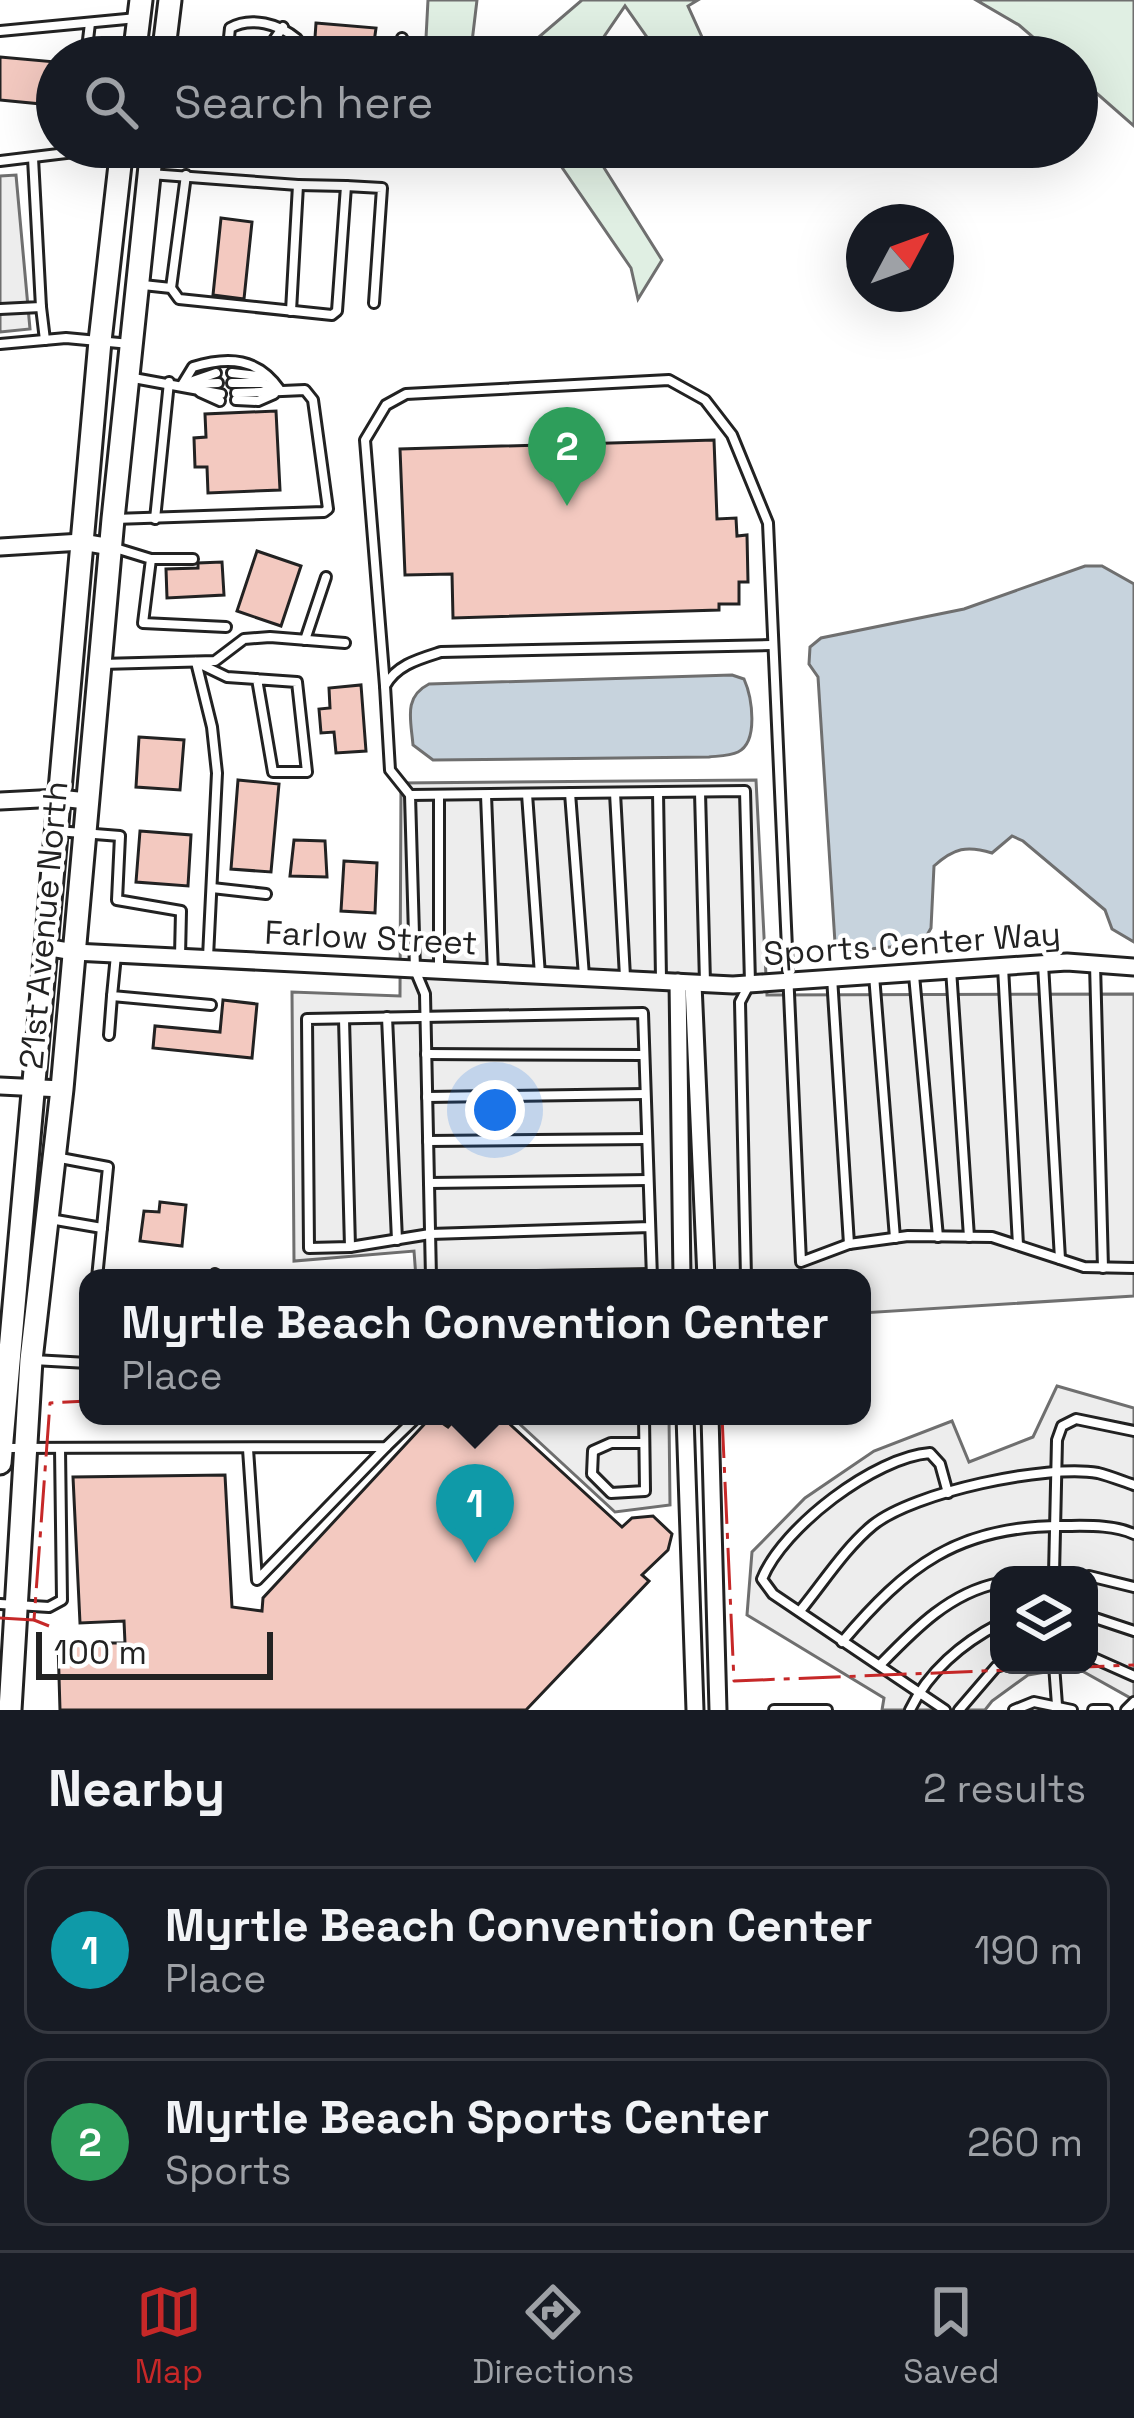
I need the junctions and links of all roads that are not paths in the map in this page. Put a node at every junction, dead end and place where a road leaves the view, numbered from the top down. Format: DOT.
graph roads {
  1 [pos="170,0"];
  2 [pos="140,9"];
  3 [pos="90,22"];
  4 [pos="283,27"];
  5 [pos="0,31"];
  6 [pos="88,36"];
  7 [pos="166,36"];
  8 [pos="229,36"];
  9 [pos="277,36"];
  10 [pos="294,36"];
  11 [pos="36,157"];
  12 [pos="32,158"];
  13 [pos="0,161"];
  14 [pos="117,168"];
  15 [pos="150,168"];
  16 [pos="149,174"];
  17 [pos="186,175"];
  18 [pos="298,185"];
  19 [pos="346,186"];
  20 [pos="136,284"];
  21 [pos="171,288"];
  22 [pos="374,303"];
  23 [pos="41,307"];
  24 [pos="0,309"];
  25 [pos="291,311"];
  26 [pos="45,340"];
  27 [pos="100,340"];
  28 [pos="0,344"];
  29 [pos="130,344"];
  30 [pos="127,377"];
  31 [pos="169,382"];
  32 [pos="182,385"];
  33 [pos="281,391"];
  34 [pos="113,519"];
  35 [pos="155,519"];
  36 [pos="82,542"];
  37 [pos="0,547"];
  38 [pos="111,547"];
  39 [pos="151,559"];
  40 [pos="194,559"];
  41 [pos="326,577"];
  42 [pos="226,627"];
  43 [pos="305,640"];
  44 [pos="345,643"];
  45 [pos="771,645"];
  46 [pos="71,661"];
  47 [pos="196,662"];
  48 [pos="100,664"];
  49 [pos="257,679"];
  50 [pos="385,686"];
  51 [pos="658,792"];
  52 [pos="700,792"];
  53 [pos="615,793"];
  54 [pos="485,794"];
  55 [pos="527,794"];
  56 [pos="570,794"];
  57 [pos="410,795"];
  58 [pos="439,795"];
  59 [pos="59,798"];
  60 [pos="0,801"];
  61 [pos="87,801"];
  62 [pos="56,831"];
  63 [pos="84,833"];
  64 [pos="212,888"];
  65 [pos="266,894"];
  66 [pos="46,947"];
  67 [pos="74,952"];
  68 [pos="116,954"];
  69 [pos="180,957"];
  70 [pos="208,959"];
  71 [pos="1043,963"];
  72 [pos="1095,964"];
  73 [pos="1003,965"];
  74 [pos="1134,968"];
  75 [pos="439,969"];
  76 [pos="951,969"];
  77 [pos="415,970"];
  78 [pos="914,971"];
  79 [pos="493,973"];
  80 [pos="874,973"];
  81 [pos="540,976"];
  82 [pos="832,976"];
  83 [pos="584,977"];
  84 [pos="625,979"];
  85 [pos="786,980"];
  86 [pos="684,983"];
  87 [pos="750,983"];
  88 [pos="112,996"];
  89 [pos="211,1005"];
  90 [pos="425,1014"];
  91 [pos="387,1016"];
  92 [pos="344,1019"];
  93 [pos="110,1035"];
  94 [pos="427,1054"];
  95 [pos="644,1054"];
  96 [pos="0,1086"];
  97 [pos="33,1086"];
  98 [pos="62,1089"];
  99 [pos="645,1094"];
  100 [pos="427,1097"];
  101 [pos="647,1138"];
  102 [pos="428,1141"];
  103 [pos="55,1157"];
  104 [pos="648,1180"];
  105 [pos="429,1184"];
  106 [pos="47,1219"];
  107 [pos="650,1227"];
  108 [pos="102,1228"];
  109 [pos="430,1234"];
  110 [pos="938,1237"];
  111 [pos="970,1237"];
  112 [pos="896,1238"];
  113 [pos="397,1240"];
  114 [pos="849,1244"];
  115 [pos="1018,1245"];
  116 [pos="350,1247"];
  117 [pos="1060,1259"];
  118 [pos="1103,1268"];
  119 [pos="1134,1268"];
  120 [pos="98,1269"];
  121 [pos="431,1269"];
  122 [pos="652,1269"];
  123 [pos="682,1269"];
  124 [pos="705,1269"];
  125 [pos="746,1269"];
  126 [pos="31,1360"];
  127 [pos="79,1363"];
  128 [pos="29,1404"];
  129 [pos="2,1405"];
  130 [pos="409,1425"];
  131 [pos="644,1425"];
  132 [pos="685,1425"];
  133 [pos="710,1425"];
  134 [pos="1134,1431"];
  135 [pos="643,1443"];
  136 [pos="386,1447"];
  137 [pos="1,1448"];
  138 [pos="27,1448"];
  139 [pos="60,1448"];
  140 [pos="248,1449"];
  141 [pos="0,1463"];
  142 [pos="1059,1473"];
  143 [pos="1134,1484"];
  144 [pos="948,1493"];
  145 [pos="1054,1526"];
  146 [pos="1134,1534"];
  147 [pos="1052,1566"];
  148 [pos="1098,1578"];
  149 [pos="990,1586"];
  150 [pos="1134,1587"];
  151 [pos="8,1604"];
  152 [pos="800,1611"];
  153 [pos="1098,1619"];
  154 [pos="990,1630"];
  155 [pos="1134,1630"];
  156 [pos="842,1642"];
  157 [pos="1098,1660"];
  158 [pos="880,1665"];
  159 [pos="990,1674"];
  160 [pos="1055,1674"];
  161 [pos="1134,1676"];
  162 [pos="919,1692"];
  163 [pos="1134,1702"];
  164 [pos="1057,1705"];
  165 [pos="10,1710"];
  166 [pos="695,1710"];
  167 [pos="718,1710"];
  168 [pos="774,1710"];
  169 [pos="827,1710"];
  170 [pos="910,1710"];
  171 [pos="945,1710"];
  172 [pos="959,1710"];
  173 [pos="1014,1710"];
  174 [pos="1072,1710"];
  175 [pos="1093,1710"];
  176 [pos="1107,1710"];
  177 [pos="1126,1710"];
  1 -- 7 [label="main road"];
  2 -- 3 [label="lane"];
  3 -- 5 [label="lane"];
  3 -- 6 [label="lane"];
  4 -- 8 [label="lane"];
  4 -- 9 [label="lane"];
  4 -- 10 [label="lane"];
  11 -- 12 [label="lane"];
  12 -- 13 [label="lane"];
  12 -- 23 [label="lane"];
  14 -- 27 [label="main road, 21st Avenue North"];
  15 -- 16 [label="main road, 21st Avenue North"];
  16 -- 17 [label="lane"];
  16 -- 20 [label="main road, 21st Avenue North"];
  17 -- 18 [label="lane"];
  17 -- 21 [label="lane"];
  18 -- 19 [label="lane"];
  18 -- 25 [label="lane"];
  19 -- 22 [label="lane"];
  19 -- 25 [label="lane"];
  20 -- 21 [label="lane"];
  20 -- 29 [label="main road, 21st Avenue North"];
  21 -- 25 [label="lane"];
  23 -- 24 [label="lane"];
  23 -- 26 [label="lane"];
  26 -- 27 [label="lane"];
  26 -- 28 [label="lane"];
  27 -- 29 [label="lane"];
  27 -- 36 [label="main road, 21st Avenue North"];
  29 -- 30 [label="main road, 21st Avenue North"];
  30 -- 31 [label="lane"];
  30 -- 34 [label="main road, 21st Avenue North"];
  31 -- 32 [label="lane"];
  31 -- 35 [label="lane"];
  32 -- 32 [label="lane"];
  32 -- 33 [label="lane"];
  33 -- 33 [label="lane"];
  33 -- 35 [label="lane"];
  34 -- 35 [label="lane"];
  34 -- 38 [label="main road, 21st Avenue North"];
  36 -- 37 [label="street"];
  36 -- 38 [label="street"];
  36 -- 46 [label="main road, 21st Avenue North"];
  38 -- 39 [label="lane"];
  38 -- 48 [label="main road, 21st Avenue North"];
  39 -- 40 [label="lane"];
  39 -- 42 [label="lane"];
  41 -- 43 [label="lane"];
  43 -- 44 [label="lane"];
  43 -- 47 [label="lane"];
  45 -- 50 [label="lane"];
  45 -- 50 [label="lane"];
  45 -- 85 [label="lane"];
  46 -- 48 [label="street"];
  46 -- 59 [label="main road, 21st Avenue North"];
  47 -- 48 [label="lane"];
  47 -- 49 [label="lane"];
  47 -- 64 [label="lane"];
  48 -- 61 [label="main road, 21st Avenue North"];
  49 -- 49 [label="lane"];
  50 -- 57 [label="lane"];
  51 -- 52 [label="lane"];
  51 -- 53 [label="lane"];
  51 -- 86 [label="lane"];
  52 -- 86 [label="lane"];
  52 -- 87 [label="lane"];
  53 -- 56 [label="lane"];
  53 -- 84 [label="lane"];
  54 -- 55 [label="lane"];
  54 -- 58 [label="lane"];
  54 -- 79 [label="lane"];
  55 -- 56 [label="lane"];
  55 -- 81 [label="lane"];
  56 -- 83 [label="lane"];
  57 -- 58 [label="lane"];
  57 -- 77 [label="lane"];
  58 -- 75 [label="lane"];
  59 -- 60 [label="street"];
  59 -- 61 [label="street"];
  59 -- 62 [label="main road, 21st Avenue North"];
  61 -- 63 [label="main road, 21st Avenue North"];
  62 -- 63 [label="lane"];
  62 -- 66 [label="main road, 21st Avenue North"];
  63 -- 67 [label="main road, 21st Avenue North"];
  63 -- 69 [label="lane"];
  64 -- 65 [label="lane"];
  64 -- 70 [label="lane"];
  66 -- 67 [label="street, Farlow Street"];
  66 -- 97 [label="main road, 21st Avenue North"];
  67 -- 68 [label="street, Farlow Street"];
  67 -- 98 [label="main road, 21st Avenue North"];
  68 -- 69 [label="street, Farlow Street"];
  68 -- 88 [label="lane"];
  69 -- 70 [label="street, Farlow Street"];
  70 -- 77 [label="street, Farlow Street"];
  71 -- 72 [label="street, Sports Center Way"];
  71 -- 73 [label="street, Sports Center Way"];
  71 -- 117 [label="lane"];
  72 -- 74 [label="street, Sports Center Way"];
  72 -- 118 [label="lane"];
  73 -- 76 [label="street, Sports Center Way"];
  73 -- 115 [label="lane"];
  75 -- 77 [label="street, Farlow Street"];
  75 -- 79 [label="street, Farlow Street"];
  76 -- 78 [label="street, Sports Center Way"];
  76 -- 111 [label="lane"];
  77 -- 90 [label="lane"];
  78 -- 80 [label="street, Sports Center Way"];
  78 -- 110 [label="lane"];
  79 -- 81 [label="street, Farlow Street"];
  80 -- 82 [label="street, Sports Center Way"];
  80 -- 112 [label="lane"];
  81 -- 83 [label="street, Farlow Street"];
  82 -- 85 [label="street, Sports Center Way"];
  82 -- 114 [label="lane"];
  83 -- 84 [label="street, Farlow Street"];
  84 -- 86 [label="street, Farlow Street"];
  85 -- 87 [label="street, Sports Center Way"];
  85 -- 114 [label="lane"];
  86 -- 87 [label="street, Sports Center Way"];
  86 -- 123 [label="street"];
  86 -- 124 [label="street"];
  87 -- 125 [label="lane"];
  88 -- 89 [label="lane"];
  88 -- 93 [label="lane"];
  90 -- 91 [label="lane"];
  90 -- 94 [label="lane"];
  90 -- 95 [label="lane"];
  91 -- 92 [label="lane"];
  91 -- 113 [label="lane"];
  92 -- 116 [label="lane"];
  92 -- 116 [label="lane"];
  94 -- 95 [label="lane"];
  94 -- 100 [label="lane"];
  95 -- 99 [label="lane"];
  96 -- 97 [label="street"];
  97 -- 98 [label="street"];
  97 -- 129 [label="main road, 21st Avenue North"];
  98 -- 103 [label="main road, 21st Avenue North"];
  99 -- 100 [label="lane"];
  99 -- 101 [label="lane"];
  100 -- 102 [label="lane"];
  101 -- 102 [label="lane"];
  101 -- 104 [label="lane"];
  102 -- 105 [label="lane"];
  103 -- 106 [label="main road, 21st Avenue North"];
  103 -- 108 [label="lane"];
  104 -- 105 [label="lane"];
  104 -- 107 [label="lane"];
  105 -- 109 [label="lane"];
  106 -- 108 [label="lane"];
  106 -- 126 [label="main road, 21st Avenue North"];
  107 -- 109 [label="lane"];
  107 -- 122 [label="lane"];
  108 -- 120 [label="lane"];
  109 -- 113 [label="lane"];
  109 -- 121 [label="lane"];
  110 -- 111 [label="lane"];
  110 -- 112 [label="lane"];
  111 -- 115 [label="lane"];
  112 -- 114 [label="lane"];
  113 -- 116 [label="lane"];
  115 -- 117 [label="lane"];
  117 -- 118 [label="lane"];
  118 -- 119 [label="lane"];
  126 -- 127 [label="lane"];
  126 -- 128 [label="main road, 21st Avenue North"];
  128 -- 129 [label="street"];
  128 -- 138 [label="main road, 21st Avenue North"];
  129 -- 137 [label="main road, 21st Avenue North"];
  130 -- 136 [label="lane"];
  131 -- 135 [label="lane"];
  132 -- 166 [label="street"];
  133 -- 167 [label="street"];
  134 -- 142 [label="lane"];
  135 -- 135 [label="lane"];
  136 -- 140 [label="lane"];
  136 -- 140 [label="lane"];
  137 -- 138 [label="lane"];
  137 -- 141 [label="main road, 21st Avenue North"];
  138 -- 139 [label="lane"];
  138 -- 151 [label="main road, 21st Avenue North"];
  139 -- 140 [label="lane"];
  139 -- 151 [label="lane"];
  142 -- 143 [label="lane"];
  142 -- 144 [label="lane"];
  142 -- 145 [label="lane"];
  144 -- 152 [label="lane"];
  144 -- 152 [label="lane"];
  145 -- 146 [label="lane"];
  145 -- 147 [label="lane"];
  145 -- 156 [label="lane"];
  148 -- 150 [label="lane"];
  149 -- 158 [label="lane"];
  151 -- 165 [label="main road, 21st Avenue North"];
  152 -- 156 [label="lane"];
  153 -- 155 [label="lane"];
  154 -- 162 [label="lane"];
  156 -- 158 [label="lane"];
  157 -- 161 [label="lane"];
  158 -- 162 [label="lane"];
  159 -- 172 [label="lane"];
  160 -- 164 [label="lane"];
  162 -- 170 [label="lane"];
  162 -- 171 [label="lane"];
  163 -- 177 [label="lane"];
  164 -- 173 [label="lane"];
  164 -- 174 [label="lane"];
  168 -- 169 [label="lane"];
  175 -- 176 [label="lane"];
}
